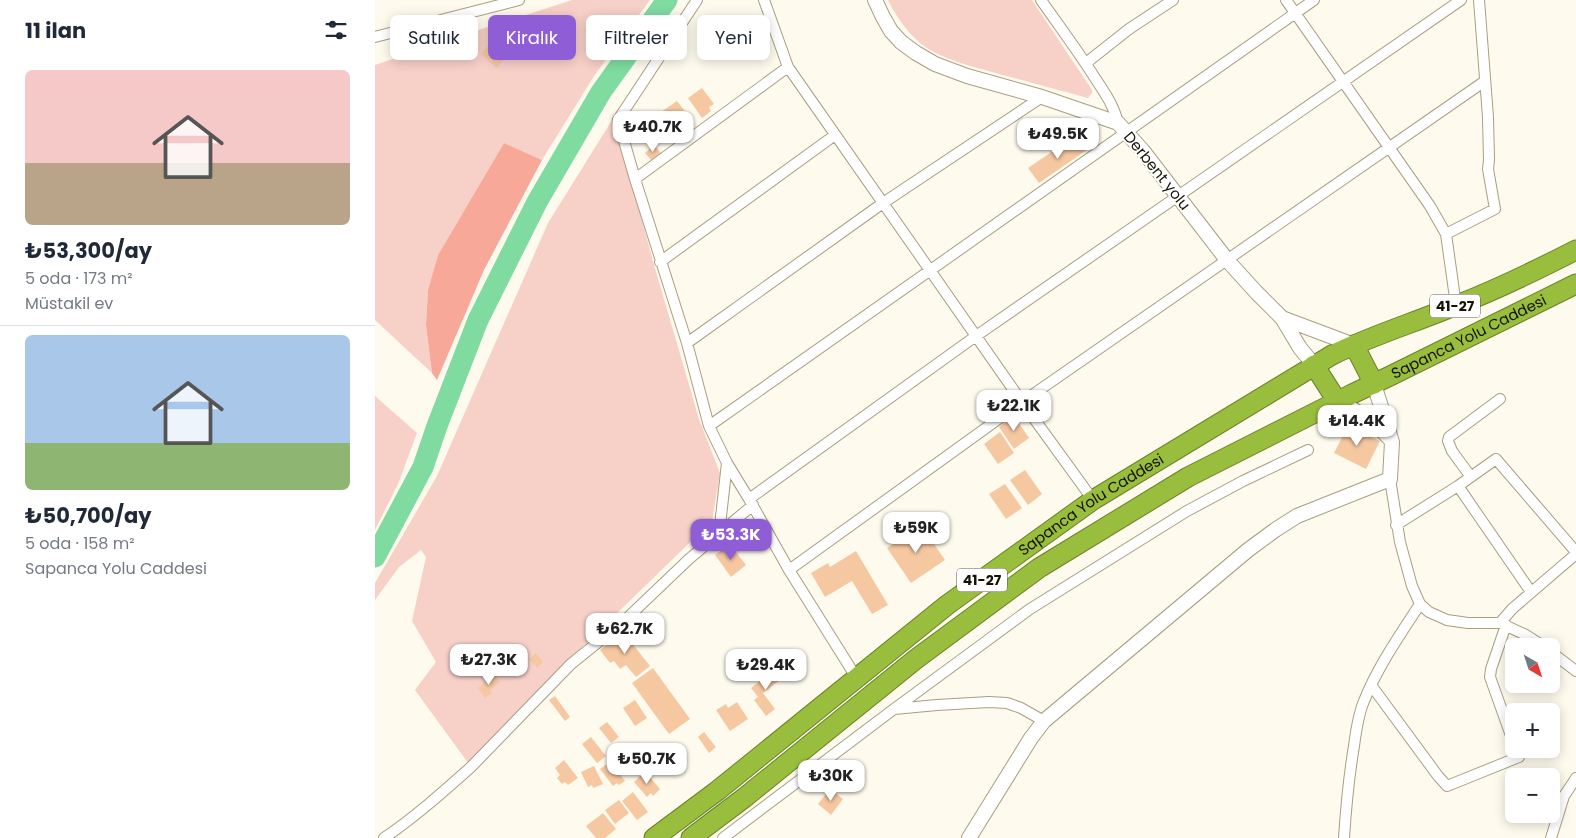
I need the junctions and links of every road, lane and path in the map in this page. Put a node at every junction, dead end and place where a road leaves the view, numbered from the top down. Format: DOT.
graph roads {
  1 [pos="519,0"];
  2 [pos="697,0"];
  3 [pos="764,0"];
  4 [pos="875,0"];
  5 [pos="1041,0"];
  6 [pos="1173,0"];
  7 [pos="1286,0"];
  8 [pos="1314,0"];
  9 [pos="1461,0"];
  10 [pos="1479,0"];
  11 [pos="1295,13"];
  12 [pos="375,37"];
  13 [pos="1086,63"];
  14 [pos="788,67"];
  15 [pos="1342,81"];
  16 [pos="1485,81"];
  17 [pos="1042,96"];
  18 [pos="1122,127"];
  19 [pos="835,135"];
  20 [pos="1389,147"];
  21 [pos="635,180"];
  22 [pos="1178,196"];
  23 [pos="883,203"];
  24 [pos="1446,234"];
  25 [pos="1576,250"];
  26 [pos="1227,260"];
  27 [pos="660,262"];
  28 [pos="929,270"];
  29 [pos="1576,284"];
  30 [pos="1457,305"];
  31 [pos="1282,318"];
  32 [pos="976,336"];
  33 [pos="687,343"];
  34 [pos="1353,345"];
  35 [pos="1314,365"];
  36 [pos="1374,384"];
  37 [pos="1500,399"];
  38 [pos="1337,401"];
  39 [pos="1022,402"];
  40 [pos="709,426"];
  41 [pos="1392,442"];
  42 [pos="1308,450"];
  43 [pos="727,463"];
  44 [pos="1471,477"];
  45 [pos="1391,479"];
  46 [pos="1458,486"];
  47 [pos="1093,500"];
  48 [pos="751,502"];
  49 [pos="1396,525"];
  50 [pos="719,534"];
  51 [pos="1576,553"];
  52 [pos="789,570"];
  53 [pos="1531,592"];
  54 [pos="1420,604"];
  55 [pos="1503,624"];
  56 [pos="1531,638"];
  57 [pos="1560,659"];
  58 [pos="1576,672"];
  59 [pos="856,677"];
  60 [pos="1371,685"];
  61 [pos="894,709"];
  62 [pos="1505,719"];
  63 [pos="1044,721"];
  64 [pos="1514,758"];
  65 [pos="1576,778"];
  66 [pos="384,838"];
  67 [pos="654,838"];
  68 [pos="691,838"];
  69 [pos="723,838"];
  70 [pos="969,838"];
  71 [pos="1344,838"];
  72 [pos="1551,838"];
  1 -- 12 [label="street"];
  2 -- 21 [label="street"];
  3 -- 14 [label="street"];
  4 -- 17 [label="street, Derbent yolu"];
  5 -- 13 [label="street"];
  6 -- 13 [label="street"];
  7 -- 11 [label="street"];
  8 -- 11 [label="street"];
  9 -- 15 [label="street"];
  10 -- 16 [label="street"];
  11 -- 15 [label="street"];
  11 -- 18 [label="street"];
  13 -- 18 [label="street"];
  14 -- 19 [label="street"];
  14 -- 21 [label="street"];
  15 -- 20 [label="street"];
  15 -- 22 [label="street"];
  16 -- 20 [label="street"];
  16 -- 24 [label="street"];
  17 -- 18 [label="street, Derbent yolu"];
  17 -- 23 [label="street"];
  18 -- 22 [label="street, Derbent yolu"];
  18 -- 28 [label="street"];
  19 -- 23 [label="street"];
  19 -- 27 [label="street"];
  20 -- 24 [label="street"];
  20 -- 26 [label="street"];
  21 -- 27 [label="street"];
  22 -- 26 [label="street, Derbent yolu"];
  22 -- 32 [label="street"];
  23 -- 28 [label="street"];
  23 -- 33 [label="street"];
  24 -- 30 [label="street"];
  25 -- 30 [label="highway, Sapanca Yolu Caddesi / 41-27"];
  26 -- 31 [label="street, Derbent yolu"];
  26 -- 39 [label="street"];
  27 -- 33 [label="street"];
  28 -- 32 [label="street"];
  28 -- 40 [label="street"];
  29 -- 36 [label="highway, Sapanca Yolu Caddesi"];
  30 -- 34 [label="highway, Sapanca Yolu Caddesi / 41-27"];
  31 -- 34 [label="street"];
  31 -- 35 [label="street"];
  32 -- 39 [label="street"];
  32 -- 48 [label="street"];
  33 -- 40 [label="street"];
  34 -- 35 [label="highway, Sapanca Yolu Caddesi / 41-27"];
  34 -- 36 [label="highway"];
  35 -- 38 [label="highway"];
  35 -- 47 [label="highway, Sapanca Yolu Caddesi / 41-27"];
  36 -- 38 [label="highway, Sapanca Yolu Caddesi"];
  36 -- 41 [label="street"];
  37 -- 44 [label="street"];
  38 -- 41 [label="street"];
  38 -- 68 [label="highway, Sapanca Yolu Caddesi"];
  39 -- 47 [label="street"];
  39 -- 52 [label="street"];
  40 -- 43 [label="street"];
  41 -- 45 [label="street"];
  42 -- 61 [label="street"];
  43 -- 48 [label="street"];
  43 -- 50 [label="street"];
  44 -- 46 [label="street"];
  44 -- 51 [label="street"];
  45 -- 49 [label="street"];
  45 -- 63 [label="street"];
  46 -- 49 [label="street"];
  46 -- 53 [label="street"];
  47 -- 59 [label="highway, Sapanca Yolu Caddesi / 41-27"];
  48 -- 50 [label="street"];
  48 -- 52 [label="street"];
  49 -- 54 [label="street"];
  50 -- 66 [label="street"];
  51 -- 53 [label="street"];
  52 -- 59 [label="street"];
  53 -- 55 [label="street"];
  54 -- 55 [label="street"];
  54 -- 60 [label="street"];
  55 -- 56 [label="street"];
  55 -- 62 [label="street"];
  57 -- 58 [label="street"];
  59 -- 67 [label="highway, Sapanca Yolu Caddesi / 41-27"];
  60 -- 64 [label="street"];
  60 -- 71 [label="street"];
  61 -- 63 [label="street"];
  61 -- 69 [label="street"];
  63 -- 70 [label="street"];
  65 -- 72 [label="street"];
}
